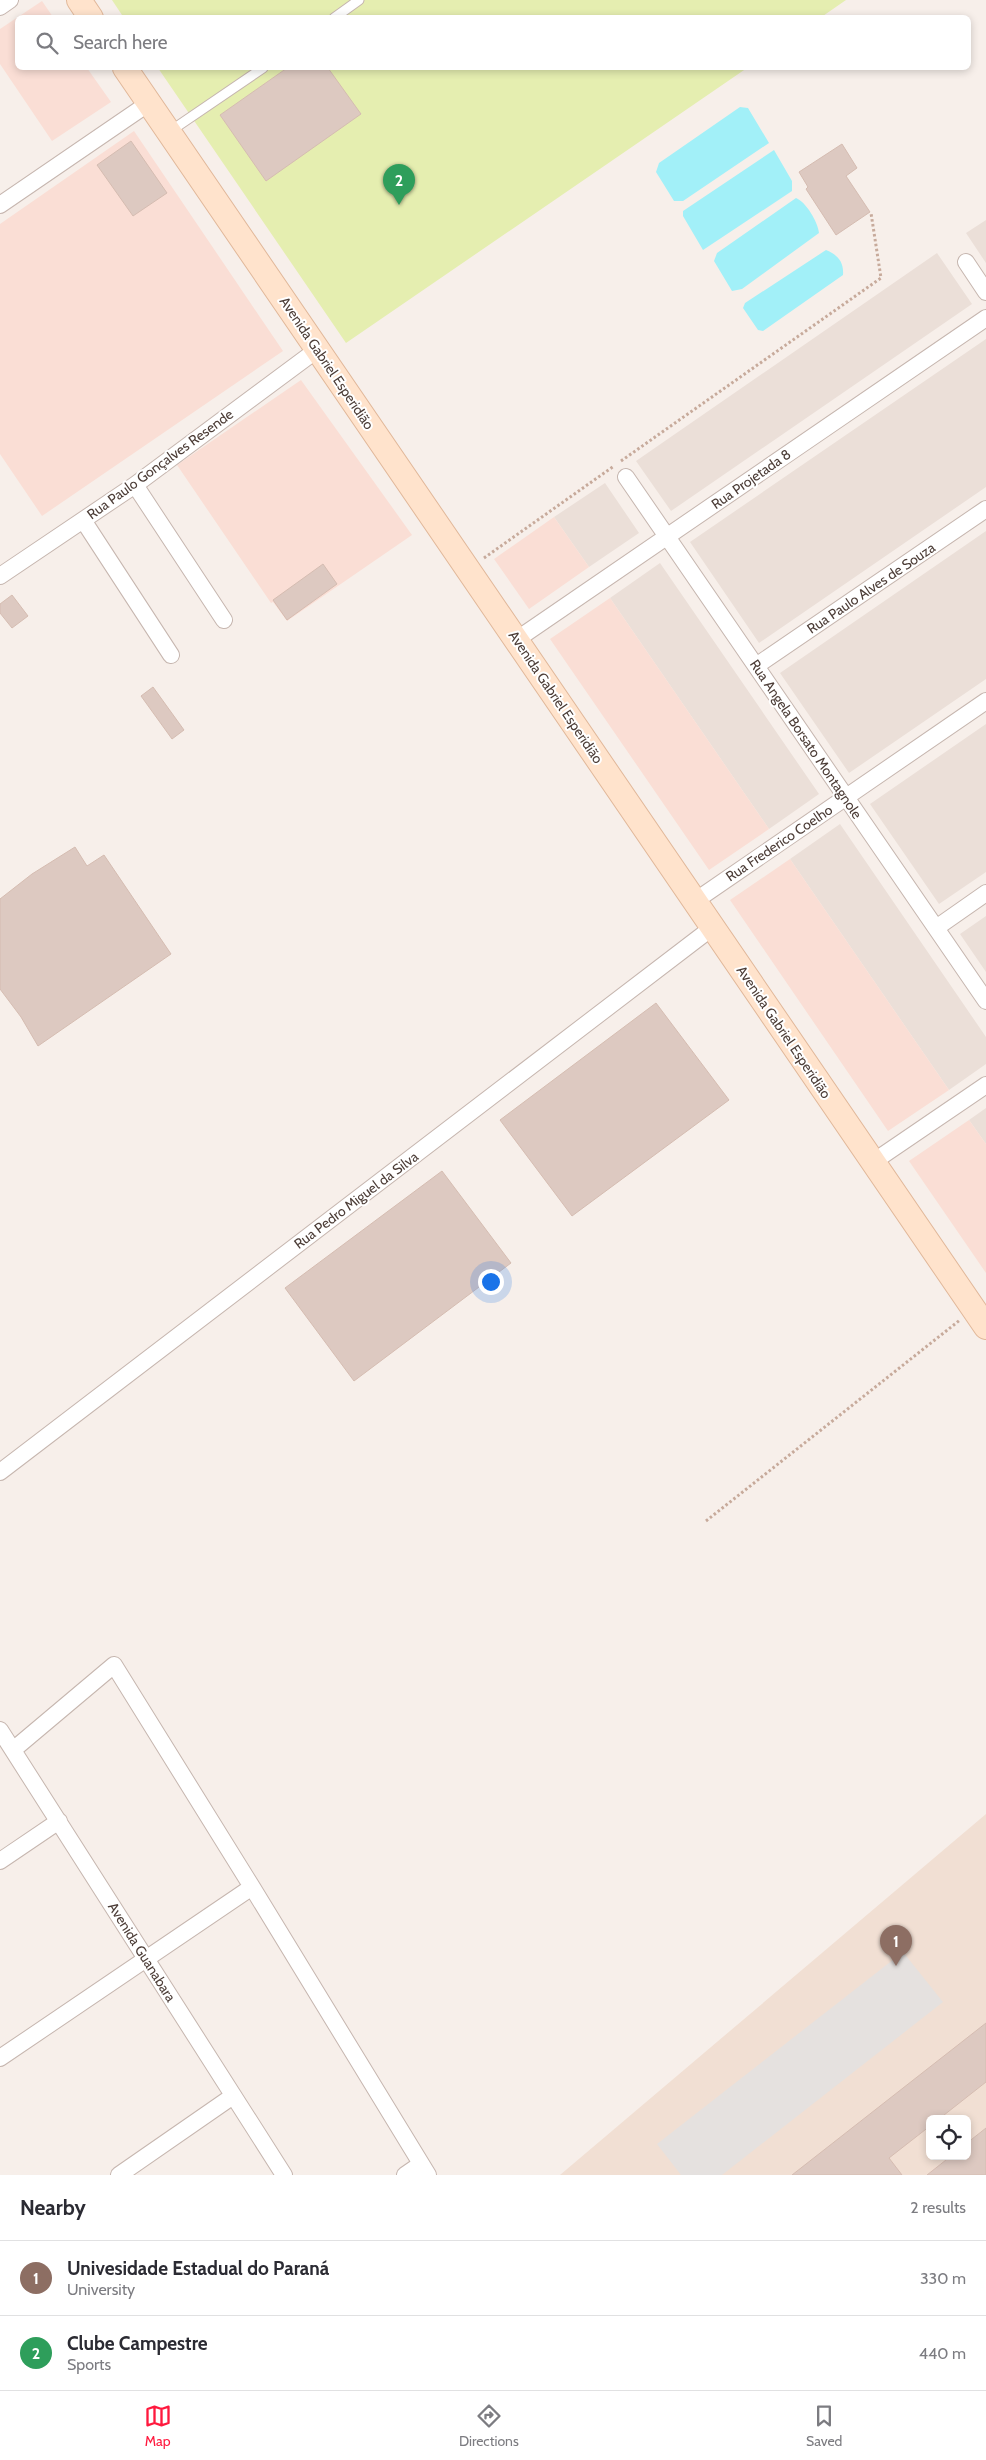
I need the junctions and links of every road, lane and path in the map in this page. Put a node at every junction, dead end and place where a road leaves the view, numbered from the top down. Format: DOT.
graph roads {
  1 [pos="10,0"];
  2 [pos="79,0"];
  3 [pos="359,0"];
  4 [pos="0,7"];
  5 [pos="89,15"];
  6 [pos="338,15"];
  7 [pos="126,70"];
  8 [pos="259,70"];
  9 [pos="149,103"];
  10 [pos="169,132"];
  11 [pos="0,205"];
  12 [pos="871,213"];
  13 [pos="966,262"];
  14 [pos="986,292"];
  15 [pos="986,318"];
  16 [pos="318,349"];
  17 [pos="626,477"];
  18 [pos="135,485"];
  19 [pos="986,509"];
  20 [pos="84,520"];
  21 [pos="667,537"];
  22 [pos="468,568"];
  23 [pos="0,576"];
  24 [pos="224,620"];
  25 [pos="516,640"];
  26 [pos="172,655"];
  27 [pos="756,666"];
  28 [pos="986,701"];
  29 [pos="846,797"];
  30 [pos="986,893"];
  31 [pos="695,900"];
  32 [pos="713,927"];
  33 [pos="936,928"];
  34 [pos="986,1001"];
  35 [pos="986,1085"];
  36 [pos="874,1162"];
  37 [pos="980,1318"];
  38 [pos="0,1472"];
  39 [pos="706,1521"];
  40 [pos="0,1730"];
  41 [pos="13,1750"];
  42 [pos="59,1821"];
  43 [pos="0,1861"];
  44 [pos="252,1887"];
  45 [pos="146,1958"];
  46 [pos="0,2058"];
  47 [pos="233,2096"];
  48 [pos="424,2170"];
  49 [pos="119,2175"];
  50 [pos="284,2175"];
  51 [pos="405,2175"];
  1 -- 4 [label="street"];
  2 -- 5 [label="main road"];
  3 -- 6 [label="lane"];
  7 -- 9 [label="main road, Avenida Gabriel Esperidião"];
  8 -- 10 [label="lane"];
  9 -- 10 [label="main road, Avenida Gabriel Esperidião"];
  9 -- 11 [label="street"];
  10 -- 16 [label="main road, Avenida Gabriel Esperidião"];
  12 -- 22 [label="path"];
  13 -- 14 [label="street"];
  15 -- 21 [label="street, Rua Projetada 8"];
  16 -- 18 [label="street, Rua Paulo Gonçalves Resende"];
  16 -- 22 [label="main road, Avenida Gabriel Esperidião"];
  17 -- 21 [label="street, Rua Angela Borsato Montagnole"];
  18 -- 20 [label="street, Rua Paulo Gonçalves Resende"];
  18 -- 24 [label="street"];
  19 -- 27 [label="street, Rua Paulo Alves de Souza"];
  20 -- 23 [label="street, Rua Paulo Gonçalves Resende"];
  20 -- 26 [label="street"];
  21 -- 25 [label="street, Rua Projetada 8"];
  21 -- 27 [label="street, Rua Angela Borsato Montagnole"];
  22 -- 25 [label="main road, Avenida Gabriel Esperidião"];
  25 -- 31 [label="main road, Avenida Gabriel Esperidião"];
  27 -- 29 [label="street, Rua Angela Borsato Montagnole"];
  28 -- 29 [label="street, Rua Frederico Coelho"];
  29 -- 31 [label="street, Rua Frederico Coelho"];
  29 -- 33 [label="street, Rua Angela Borsato Montagnole"];
  30 -- 33 [label="street"];
  31 -- 32 [label="main road, Avenida Gabriel Esperidião"];
  32 -- 36 [label="main road, Avenida Gabriel Esperidião"];
  32 -- 38 [label="street, Rua Pedro Miguel da Silva"];
  33 -- 34 [label="street, Rua Angela Borsato Montagnole"];
  35 -- 36 [label="street"];
  36 -- 37 [label="main road, Avenida Gabriel Esperidião"];
  37 -- 39 [label="path"];
  40 -- 41 [label="street, Avenida Guanabara"];
  41 -- 42 [label="street, Avenida Guanabara"];
  41 -- 44 [label="street"];
  42 -- 43 [label="street"];
  42 -- 45 [label="street, Avenida Guanabara"];
  44 -- 45 [label="street"];
  44 -- 48 [label="street"];
  45 -- 46 [label="street"];
  45 -- 47 [label="street, Avenida Guanabara"];
  47 -- 49 [label="street"];
  47 -- 50 [label="street, Avenida Guanabara"];
  48 -- 51 [label="street"];
}
